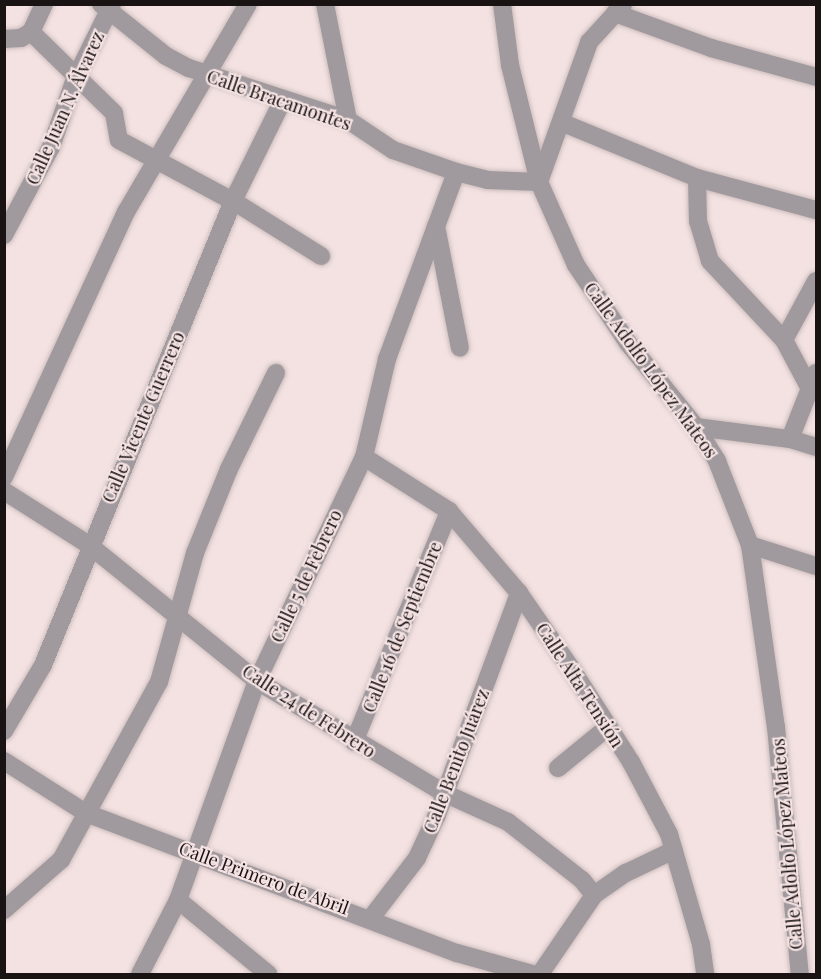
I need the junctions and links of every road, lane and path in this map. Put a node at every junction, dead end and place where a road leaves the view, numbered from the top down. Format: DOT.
graph roads {
  1 [pos="44,4"];
  2 [pos="248,4"];
  3 [pos="325,4"];
  4 [pos="502,4"];
  5 [pos="107,7"];
  6 [pos="619,9"];
  7 [pos="31,32"];
  8 [pos="4,39"];
  9 [pos="209,75"];
  10 [pos="816,77"];
  11 [pos="75,79"];
  12 [pos="282,102"];
  13 [pos="348,120"];
  14 [pos="563,123"];
  15 [pos="157,158"];
  16 [pos="456,172"];
  17 [pos="697,178"];
  18 [pos="540,182"];
  19 [pos="233,201"];
  20 [pos="816,210"];
  21 [pos="436,225"];
  22 [pos="4,235"];
  23 [pos="321,256"];
  24 [pos="816,281"];
  25 [pos="784,340"];
  26 [pos="460,348"];
  27 [pos="276,373"];
  28 [pos="813,381"];
  29 [pos="696,427"];
  30 [pos="790,439"];
  31 [pos="816,447"];
  32 [pos="364,457"];
  33 [pos="4,477"];
  34 [pos="4,490"];
  35 [pos="449,511"];
  36 [pos="89,545"];
  37 [pos="750,545"];
  38 [pos="816,566"];
  39 [pos="519,593"];
  40 [pos="175,615"];
  41 [pos="257,681"];
  42 [pos="608,727"];
  43 [pos="4,731"];
  44 [pos="354,742"];
  45 [pos="4,761"];
  46 [pos="558,768"];
  47 [pos="444,793"];
  48 [pos="86,813"];
  49 [pos="674,850"];
  50 [pos="196,853"];
  51 [pos="594,895"];
  52 [pos="178,900"];
  53 [pos="4,910"];
  54 [pos="371,918"];
  55 [pos="140,975"];
  56 [pos="268,975"];
  57 [pos="532,975"];
  58 [pos="540,975"];
  59 [pos="705,975"];
  60 [pos="800,975"];
  1 -- 7 [label="street"];
  2 -- 9 [label="street"];
  3 -- 13 [label="street"];
  4 -- 18 [label="street, Calle Adolfo López Mateos"];
  5 -- 9 [label="street, Calle Bracamontes"];
  5 -- 11 [label="street, Calle Juan N. Álvarez"];
  6 -- 10 [label="street"];
  6 -- 14 [label="street"];
  7 -- 8 [label="street"];
  7 -- 11 [label="street"];
  9 -- 12 [label="street, Calle Bracamontes"];
  9 -- 15 [label="street"];
  11 -- 15 [label="street"];
  11 -- 22 [label="street, Calle Juan N. Álvarez"];
  12 -- 13 [label="street, Calle Bracamontes"];
  12 -- 19 [label="street, Calle Vicente Guerrero"];
  13 -- 16 [label="street, Calle Bracamontes"];
  14 -- 17 [label="street"];
  14 -- 18 [label="street"];
  15 -- 19 [label="street"];
  15 -- 33 [label="street"];
  16 -- 18 [label="street, Calle Bracamontes"];
  16 -- 21 [label="street, Calle 5 de Febrero"];
  17 -- 20 [label="street"];
  17 -- 25 [label="street"];
  18 -- 29 [label="street, Calle Adolfo López Mateos"];
  19 -- 23 [label="street"];
  19 -- 36 [label="street, Calle Vicente Guerrero"];
  21 -- 26 [label="street"];
  21 -- 32 [label="street, Calle 5 de Febrero"];
  24 -- 25 [label="street"];
  25 -- 28 [label="street"];
  27 -- 40 [label="street"];
  28 -- 30 [label="street"];
  29 -- 30 [label="street"];
  29 -- 37 [label="street, Calle Adolfo López Mateos"];
  30 -- 31 [label="street"];
  32 -- 35 [label="street, Calle Alta Tensión"];
  32 -- 41 [label="street, Calle 5 de Febrero"];
  34 -- 36 [label="street, Calle 24 de Febrero"];
  35 -- 39 [label="street, Calle Alta Tensión"];
  35 -- 44 [label="street, Calle 16 de Septiembre"];
  36 -- 40 [label="street, Calle 24 de Febrero"];
  36 -- 43 [label="street, Calle Vicente Guerrero"];
  37 -- 38 [label="street"];
  37 -- 60 [label="street, Calle Adolfo López Mateos"];
  39 -- 42 [label="street, Calle Alta Tensión"];
  39 -- 47 [label="street, Calle Benito Juárez"];
  40 -- 41 [label="street, Calle 24 de Febrero"];
  40 -- 48 [label="street"];
  41 -- 44 [label="street, Calle 24 de Febrero"];
  41 -- 50 [label="street, Calle 5 de Febrero"];
  42 -- 46 [label="street"];
  42 -- 49 [label="street, Calle Alta Tensión"];
  44 -- 47 [label="street, Calle 24 de Febrero"];
  45 -- 48 [label="street, Calle Primero de Abril"];
  47 -- 51 [label="street, Calle 24 de Febrero"];
  47 -- 54 [label="street, Calle Benito Juárez"];
  48 -- 50 [label="street, Calle Primero de Abril"];
  48 -- 53 [label="street"];
  49 -- 51 [label="street"];
  49 -- 59 [label="street, Calle Alta Tensión"];
  50 -- 52 [label="street, Calle 5 de Febrero"];
  50 -- 54 [label="street, Calle Primero de Abril"];
  51 -- 58 [label="street"];
  52 -- 55 [label="street, Calle 5 de Febrero"];
  52 -- 56 [label="street"];
  54 -- 57 [label="street, Calle Primero de Abril"];
}
